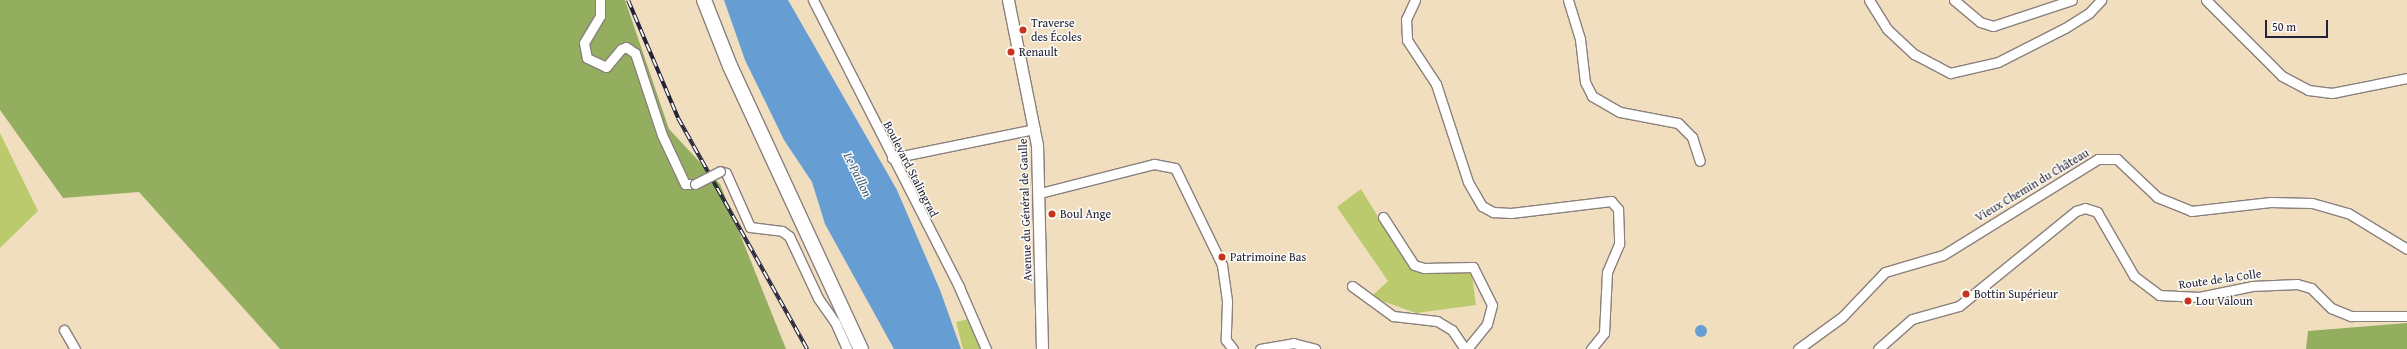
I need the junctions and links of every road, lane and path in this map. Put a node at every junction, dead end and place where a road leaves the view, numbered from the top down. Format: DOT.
graph roads {
  1 [pos="600,0"];
  2 [pos="704,0"];
  3 [pos="711,0"];
  4 [pos="813,0"];
  5 [pos="1008,0"];
  6 [pos="1415,0"];
  7 [pos="1568,0"];
  8 [pos="1869,0"];
  9 [pos="1954,0"];
  10 [pos="2072,0"];
  11 [pos="2101,0"];
  12 [pos="2206,0"];
  13 [pos="2407,78"];
  14 [pos="1035,129"];
  15 [pos="892,158"];
  16 [pos="1700,161"];
  17 [pos="1040,193"];
  18 [pos="1383,217"];
  19 [pos="2407,249"];
  20 [pos="1352,286"];
  21 [pos="2407,316"];
  22 [pos="64,330"];
  23 [pos="75,349"];
  24 [pos="847,349"];
  25 [pos="861,349"];
  26 [pos="867,349"];
  27 [pos="986,349"];
  28 [pos="1042,349"];
  29 [pos="1233,349"];
  30 [pos="1260,349"];
  31 [pos="1315,349"];
  32 [pos="1466,349"];
  33 [pos="1591,349"];
  34 [pos="1798,349"];
  35 [pos="1878,349"];
  1 -- 24 [label="street, bridge"];
  2 -- 25 [label="main road"];
  3 -- 26 [label="main road"];
  4 -- 15 [label="street, Boulevard Stalingrad"];
  5 -- 14 [label="street, Avenue du Général de Gaulle"];
  6 -- 33 [label="street"];
  7 -- 16 [label="street"];
  8 -- 11 [label="street"];
  9 -- 10 [label="street"];
  12 -- 13 [label="street"];
  14 -- 15 [label="street"];
  14 -- 17 [label="street, Avenue du Général de Gaulle"];
  15 -- 27 [label="street, Boulevard Stalingrad"];
  17 -- 28 [label="street, Avenue du Général de Gaulle"];
  17 -- 29 [label="street"];
  18 -- 32 [label="street"];
  19 -- 34 [label="street, Vieux Chemin du Château"];
  20 -- 32 [label="street"];
  21 -- 35 [label="street, Route de la Colle"];
  22 -- 23 [label="street"];
  30 -- 31 [label="street"];
}
